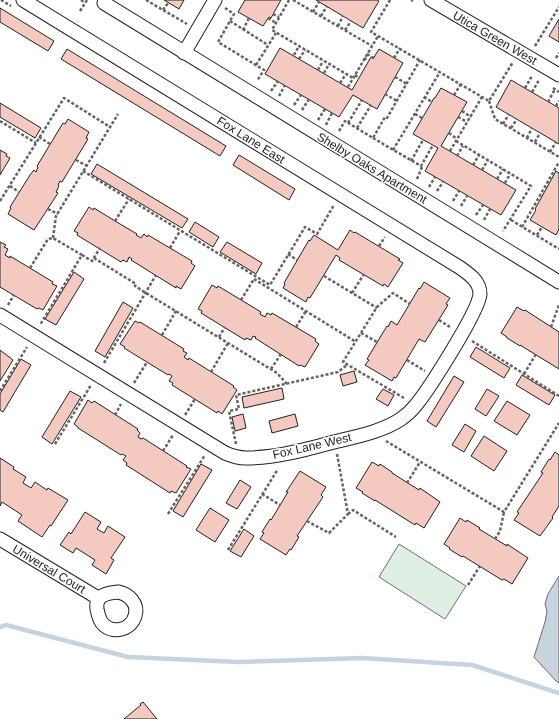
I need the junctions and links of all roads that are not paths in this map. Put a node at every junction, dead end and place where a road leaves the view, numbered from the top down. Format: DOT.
graph roads {
  1 [pos="23,0"];
  2 [pos="431,0"];
  3 [pos="218,3"];
  4 [pos="104,4"];
  5 [pos="184,53"];
  6 [pos="559,75"];
  7 [pos="477,281"];
  8 [pos="559,282"];
  9 [pos="3,312"];
  10 [pos="0,539"];
  11 [pos="98,598"];
  1 -- 7 [label="street, Fox Lane East"];
  2 -- 6 [label="street, Utica Green West"];
  3 -- 5 [label="street"];
  4 -- 5 [label="street, Shelby Oaks Apartment"];
  5 -- 8 [label="street, Shelby Oaks Apartment"];
  7 -- 9 [label="street, Fox Lane West"];
  10 -- 11 [label="street, Universal Court"];
}
